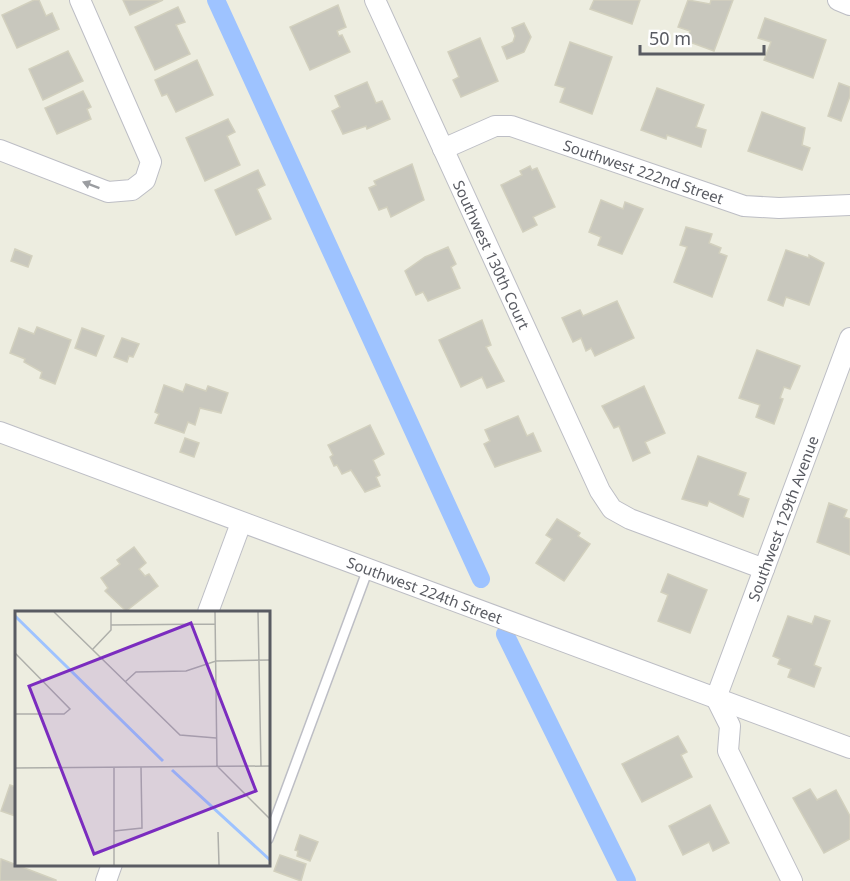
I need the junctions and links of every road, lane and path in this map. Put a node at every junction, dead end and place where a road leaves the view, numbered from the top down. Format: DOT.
graph roads {
  1 [pos="80,0"];
  2 [pos="375,0"];
  3 [pos="838,0"];
  4 [pos="850,4"];
  5 [pos="443,149"];
  6 [pos="0,150"];
  7 [pos="850,204"];
  8 [pos="850,338"];
  9 [pos="0,432"];
  10 [pos="241,524"];
  11 [pos="368,569"];
  12 [pos="764,569"];
  13 [pos="207,611"];
  14 [pos="716,698"];
  15 [pos="850,748"];
  16 [pos="270,834"];
  17 [pos="111,866"];
  18 [pos="106,881"];
  19 [pos="792,881"];
  1 -- 6 [label="street, one-way"];
  2 -- 5 [label="street, Southwest 130th Court"];
  3 -- 4 [label="street"];
  5 -- 7 [label="street, Southwest 222nd Street"];
  5 -- 12 [label="street, Southwest 130th Court"];
  8 -- 12 [label="street, Southwest 129th Avenue"];
  9 -- 10 [label="street, Southwest 224th Street"];
  10 -- 11 [label="street, Southwest 224th Street"];
  10 -- 13 [label="street"];
  11 -- 14 [label="street, Southwest 224th Street"];
  11 -- 16 [label="lane"];
  12 -- 14 [label="street, Southwest 129th Avenue"];
  14 -- 15 [label="street, Southwest 224th Street"];
  14 -- 19 [label="street"];
  17 -- 18 [label="street"];
}
